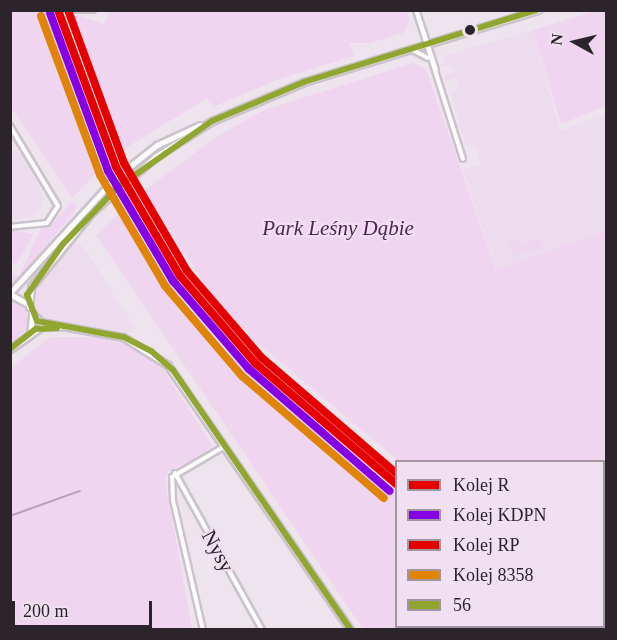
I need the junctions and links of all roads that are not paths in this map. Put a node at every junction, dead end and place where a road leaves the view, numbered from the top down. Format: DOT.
graph roads {
  1 [pos="69,10"];
  2 [pos="93,10"];
  3 [pos="538,10"];
  4 [pos="416,11"];
  5 [pos="427,44"];
  6 [pos="411,49"];
  7 [pos="430,60"];
  8 [pos="436,74"];
  9 [pos="212,121"];
  10 [pos="10,126"];
  11 [pos="463,159"];
  12 [pos="10,227"];
  13 [pos="10,294"];
  14 [pos="29,307"];
  15 [pos="32,313"];
  16 [pos="80,329"];
  17 [pos="30,335"];
  18 [pos="10,350"];
  19 [pos="226,445"];
  20 [pos="174,473"];
  21 [pos="203,630"];
  22 [pos="262,630"];
  23 [pos="351,630"];
  1 -- 2 [label="street"];
  3 -- 5 [label="street"];
  4 -- 5 [label="street"];
  5 -- 6 [label="street"];
  5 -- 7 [label="street"];
  5 -- 8 [label="street"];
  6 -- 7 [label="street"];
  6 -- 9 [label="street"];
  7 -- 8 [label="street"];
  8 -- 11 [label="street"];
  9 -- 13 [label="street"];
  9 -- 14 [label="street"];
  10 -- 12 [label="street"];
  13 -- 14 [label="street"];
  14 -- 15 [label="street"];
  15 -- 16 [label="street"];
  15 -- 17 [label="street"];
  16 -- 17 [label="street"];
  16 -- 19 [label="street"];
  17 -- 18 [label="street"];
  19 -- 20 [label="street"];
  19 -- 23 [label="street"];
  20 -- 21 [label="street"];
  20 -- 22 [label="street, Nysy"];
}
